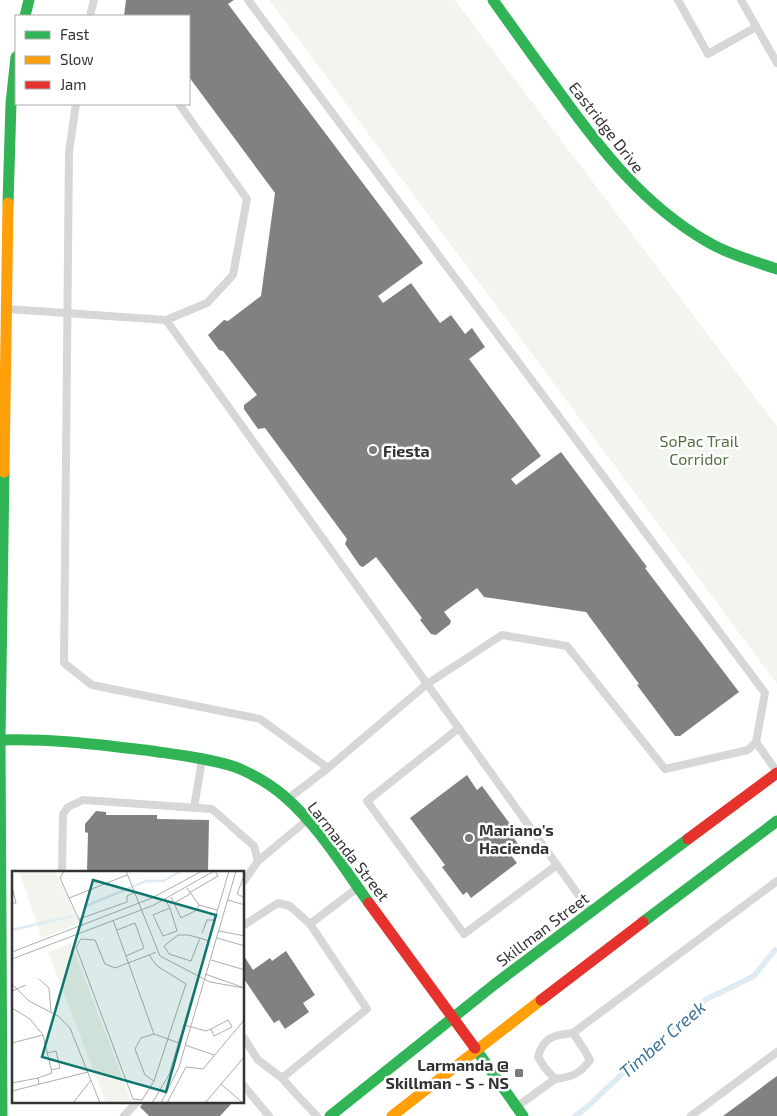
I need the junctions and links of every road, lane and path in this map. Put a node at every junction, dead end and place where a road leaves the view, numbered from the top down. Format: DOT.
graph roads {
  1 [pos="30,0"];
  2 [pos="94,0"];
  3 [pos="248,0"];
  4 [pos="493,0"];
  5 [pos="678,0"];
  6 [pos="741,0"];
  7 [pos="25,15"];
  8 [pos="90,15"];
  9 [pos="756,27"];
  10 [pos="777,63"];
  11 [pos="15,66"];
  12 [pos="76,105"];
  13 [pos="180,105"];
  14 [pos="777,269"];
  15 [pos="4,309"];
  16 [pos="68,313"];
  17 [pos="166,320"];
  18 [pos="3,423"];
  19 [pos="428,684"];
  20 [pos="459,728"];
  21 [pos="0,740"];
  22 [pos="756,742"];
  23 [pos="202,759"];
  24 [pos="328,768"];
  25 [pos="777,773"];
  26 [pos="288,799"];
  27 [pos="194,808"];
  28 [pos="307,820"];
  29 [pos="777,821"];
  30 [pos="258,861"];
  31 [pos="557,865"];
  32 [pos="62,871"];
  33 [pos="245,880"];
  34 [pos="777,881"];
  35 [pos="358,887"];
  36 [pos="591,913"];
  37 [pos="310,924"];
  38 [pos="245,925"];
  39 [pos="453,1017"];
  40 [pos="573,1033"];
  41 [pos="245,1040"];
  42 [pos="476,1049"];
  43 [pos="777,1052"];
  44 [pos="282,1078"];
  45 [pos="555,1079"];
  46 [pos="245,1087"];
  47 [pos="135,1104"];
  48 [pos="517,1107"];
  49 [pos="2,1116"];
  50 [pos="124,1116"];
  51 [pos="269,1116"];
  52 [pos="317,1116"];
  53 [pos="330,1116"];
  54 [pos="392,1116"];
  55 [pos="691,1116"];
  1 -- 7 [label="main road"];
  2 -- 8 [label="lane"];
  3 -- 22 [label="lane"];
  4 -- 14 [label="main road, Eastridge Drive"];
  5 -- 9 [label="lane"];
  6 -- 9 [label="lane"];
  9 -- 10 [label="lane"];
  11 -- 15 [label="main road"];
  12 -- 16 [label="lane"];
  13 -- 17 [label="lane"];
  15 -- 16 [label="lane"];
  15 -- 18 [label="main road"];
  16 -- 17 [label="lane"];
  16 -- 24 [label="lane"];
  17 -- 19 [label="lane"];
  18 -- 21 [label="main road"];
  19 -- 20 [label="lane"];
  19 -- 22 [label="lane"];
  19 -- 24 [label="lane"];
  20 -- 31 [label="lane"];
  20 -- 31 [label="lane"];
  21 -- 23 [label="main road, Larmanda Street"];
  21 -- 49 [label="main road"];
  22 -- 25 [label="lane"];
  23 -- 26 [label="main road, Larmanda Street"];
  23 -- 27 [label="lane"];
  24 -- 26 [label="lane"];
  25 -- 36 [label="main road, Skillman Street"];
  26 -- 28 [label="main road, Larmanda Street"];
  27 -- 30 [label="lane"];
  27 -- 32 [label="lane"];
  28 -- 30 [label="lane"];
  28 -- 35 [label="main road, Larmanda Street"];
  29 -- 42 [label="main road"];
  30 -- 33 [label="lane"];
  31 -- 36 [label="lane"];
  34 -- 40 [label="lane"];
  35 -- 37 [label="lane"];
  35 -- 39 [label="main road, Larmanda Street"];
  36 -- 39 [label="main road, Skillman Street"];
  37 -- 38 [label="lane"];
  37 -- 44 [label="lane"];
  39 -- 42 [label="main road, Larmanda Street"];
  39 -- 53 [label="main road, Skillman Street"];
  40 -- 45 [label="lane"];
  40 -- 45 [label="lane"];
  41 -- 44 [label="lane"];
  42 -- 48 [label="main road, Larmanda Street"];
  42 -- 54 [label="main road"];
  43 -- 55 [label="lane"];
  44 -- 52 [label="lane"];
  45 -- 48 [label="lane"];
  46 -- 51 [label="lane"];
  47 -- 50 [label="lane"];
}
